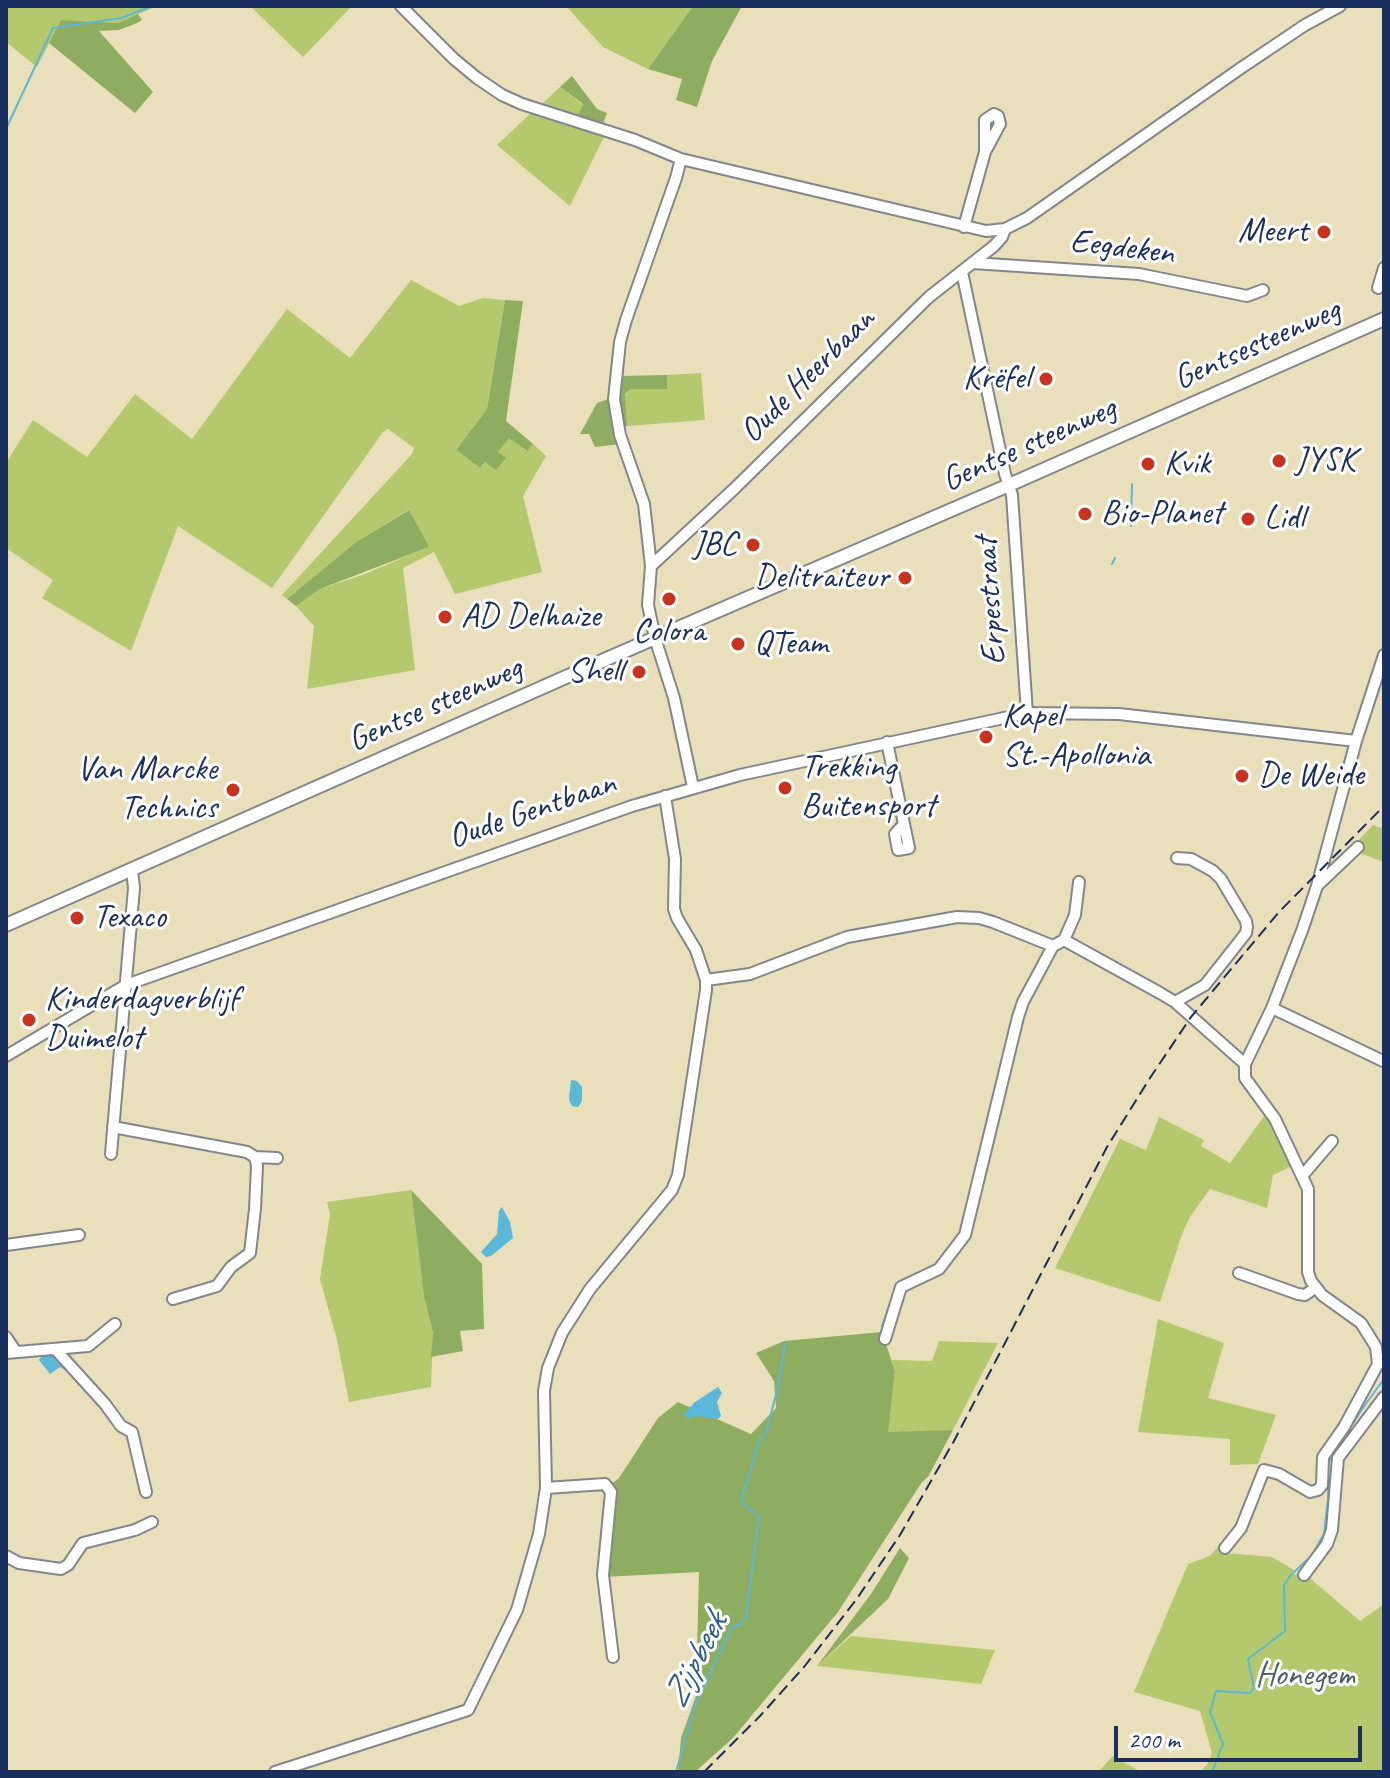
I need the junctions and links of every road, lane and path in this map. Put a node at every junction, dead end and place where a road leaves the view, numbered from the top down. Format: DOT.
graph roads {
  1 [pos="401,6"];
  2 [pos="1340,6"];
  3 [pos="985,152"];
  4 [pos="681,159"];
  5 [pos="964,227"];
  6 [pos="1005,229"];
  7 [pos="973,263"];
  8 [pos="1384,268"];
  9 [pos="962,272"];
  10 [pos="1378,288"];
  11 [pos="1263,290"];
  12 [pos="1384,311"];
  13 [pos="1384,319"];
  14 [pos="1355,332"];
  15 [pos="1152,422"];
  16 [pos="1009,485"];
  17 [pos="651,566"];
  18 [pos="655,638"];
  19 [pos="1384,655"];
  20 [pos="1027,713"];
  21 [pos="1356,741"];
  22 [pos="887,742"];
  23 [pos="693,787"];
  24 [pos="665,796"];
  25 [pos="904,824"];
  26 [pos="1358,847"];
  27 [pos="1177,858"];
  28 [pos="132,870"];
  29 [pos="1079,882"];
  30 [pos="1317,886"];
  31 [pos="6,925"];
  32 [pos="1064,940"];
  33 [pos="1053,946"];
  34 [pos="706,980"];
  35 [pos="126,985"];
  36 [pos="1175,1002"];
  37 [pos="1272,1008"];
  38 [pos="6,1056"];
  39 [pos="1383,1061"];
  40 [pos="1245,1064"];
  41 [pos="113,1127"];
  42 [pos="1332,1141"];
  43 [pos="111,1154"];
  44 [pos="255,1157"];
  45 [pos="277,1158"];
  46 [pos="1303,1175"];
  47 [pos="79,1235"];
  48 [pos="6,1245"];
  49 [pos="1239,1273"];
  50 [pos="1315,1288"];
  51 [pos="173,1299"];
  52 [pos="115,1324"];
  53 [pos="886,1335"];
  54 [pos="6,1337"];
  55 [pos="56,1350"];
  56 [pos="11,1352"];
  57 [pos="1381,1366"];
  58 [pos="1384,1397"];
  59 [pos="546,1488"];
  60 [pos="146,1492"];
  61 [pos="152,1522"];
  62 [pos="1225,1548"];
  63 [pos="6,1556"];
  64 [pos="1304,1575"];
  65 [pos="613,1657"];
  66 [pos="275,1772"];
  1 -- 4 [label="street"];
  2 -- 6 [label="street, Oude Heerbaan"];
  3 -- 5 [label="street"];
  4 -- 5 [label="street"];
  4 -- 17 [label="street"];
  5 -- 6 [label="street"];
  6 -- 7 [label="street, Oude Heerbaan"];
  7 -- 9 [label="street, Oude Heerbaan"];
  7 -- 11 [label="street, Eegdeken"];
  8 -- 10 [label="street"];
  9 -- 16 [label="street, Erpestraat"];
  9 -- 17 [label="street, Oude Heerbaan"];
  12 -- 14 [label="main road"];
  13 -- 14 [label="main road, Gentsesteenweg"];
  14 -- 15 [label="main road, Gentsesteenweg"];
  15 -- 16 [label="main road, Gentse steenweg"];
  16 -- 18 [label="main road, Gentse steenweg"];
  16 -- 20 [label="street, Erpestraat"];
  17 -- 18 [label="street"];
  18 -- 23 [label="street"];
  18 -- 28 [label="main road, Gentse steenweg"];
  19 -- 21 [label="street"];
  20 -- 21 [label="street, Oude Gentbaan"];
  20 -- 22 [label="street, Oude Gentbaan"];
  21 -- 30 [label="street"];
  22 -- 23 [label="street, Oude Gentbaan"];
  22 -- 25 [label="street"];
  23 -- 24 [label="street, Oude Gentbaan"];
  24 -- 34 [label="street"];
  24 -- 35 [label="street, Oude Gentbaan"];
  26 -- 30 [label="street"];
  27 -- 36 [label="street"];
  28 -- 31 [label="main road, Gentse steenweg"];
  28 -- 35 [label="street"];
  29 -- 32 [label="street"];
  30 -- 37 [label="street"];
  32 -- 33 [label="street"];
  32 -- 36 [label="street"];
  33 -- 34 [label="street"];
  33 -- 53 [label="street"];
  34 -- 59 [label="street"];
  35 -- 38 [label="street, Oude Gentbaan"];
  35 -- 41 [label="street"];
  36 -- 40 [label="street"];
  37 -- 39 [label="street"];
  37 -- 40 [label="street"];
  40 -- 46 [label="street"];
  41 -- 43 [label="street"];
  41 -- 44 [label="street"];
  42 -- 46 [label="street"];
  44 -- 45 [label="street"];
  44 -- 51 [label="street"];
  46 -- 50 [label="street"];
  47 -- 48 [label="street"];
  49 -- 50 [label="street"];
  50 -- 57 [label="street"];
  52 -- 55 [label="street"];
  54 -- 56 [label="street"];
  55 -- 56 [label="street"];
  55 -- 60 [label="street"];
  57 -- 62 [label="street"];
  58 -- 64 [label="street"];
  59 -- 65 [label="street"];
  59 -- 66 [label="street"];
  61 -- 63 [label="street"];
}
